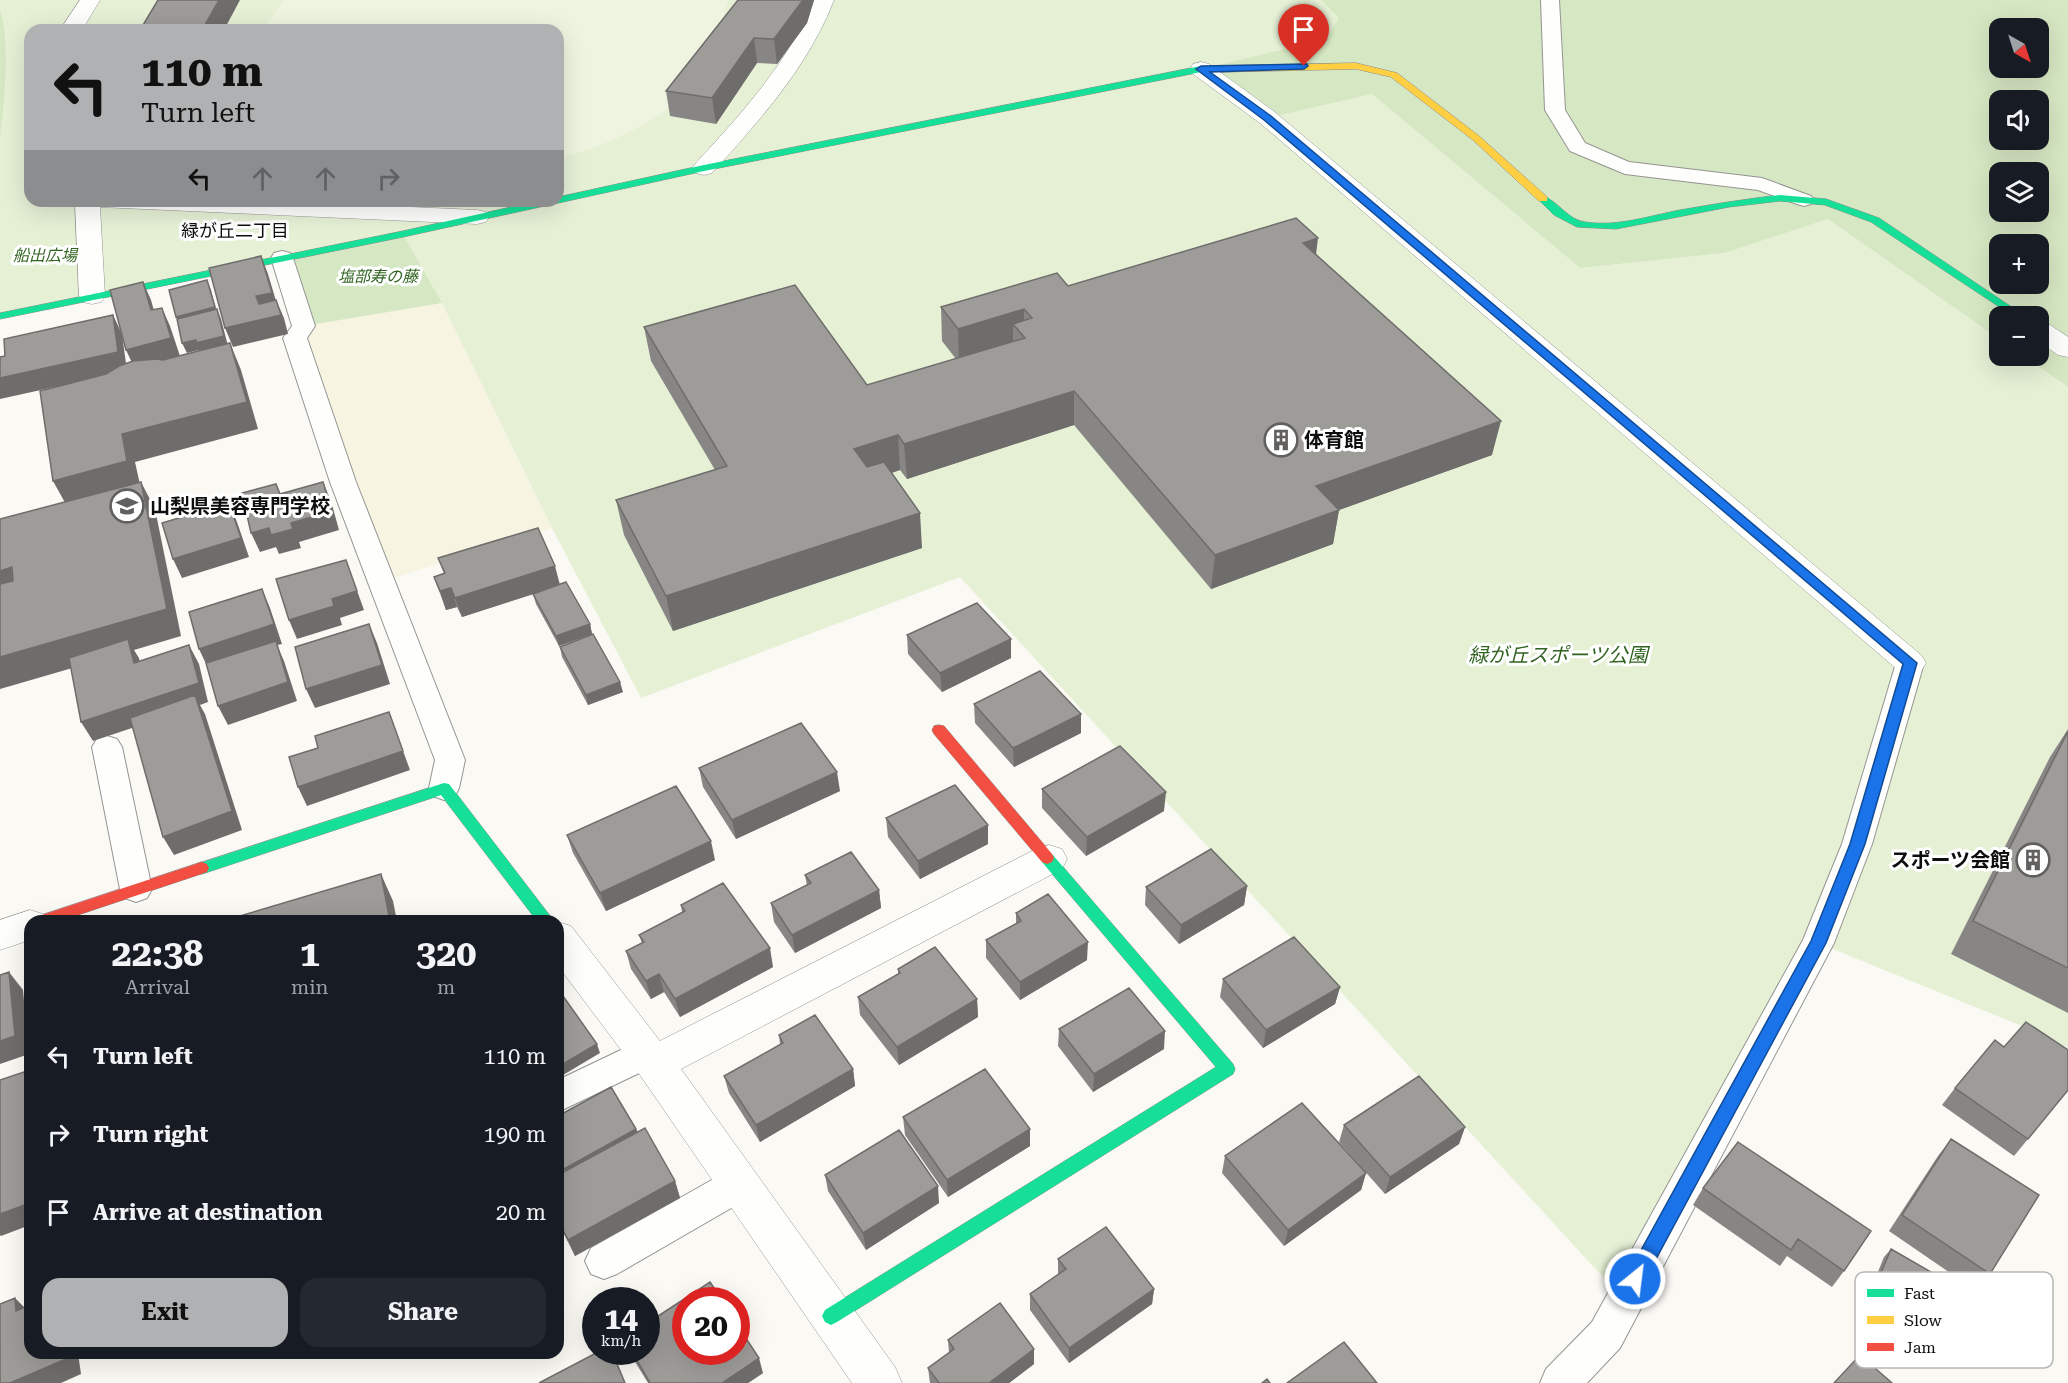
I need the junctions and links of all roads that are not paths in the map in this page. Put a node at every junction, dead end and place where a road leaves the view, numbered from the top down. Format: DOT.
graph roads {
  1 [pos="63,0"];
  2 [pos="90,0"];
  3 [pos="824,0"];
  4 [pos="1550,0"];
  5 [pos="69,24"];
  6 [pos="74,24"];
  7 [pos="1201,69"];
  8 [pos="704,168"];
  9 [pos="564,199"];
  10 [pos="1804,200"];
  11 [pos="87,207"];
  12 [pos="244,207"];
  13 [pos="524,207"];
  14 [pos="477,217"];
  15 [pos="282,258"];
  16 [pos="92,296"];
  17 [pos="2005,306"];
  18 [pos="0,316"];
  19 [pos="2049,336"];
  20 [pos="2068,349"];
  21 [pos="1910,663"];
  22 [pos="939,729"];
  23 [pos="108,747"];
  24 [pos="444,788"];
  25 [pos="1048,859"];
  26 [pos="136,889"];
  27 [pos="59,915"];
  28 [pos="541,915"];
  29 [pos="24,927"];
  30 [pos="0,934"];
  31 [pos="564,945"];
  32 [pos="650,1058"];
  33 [pos="564,1094"];
  34 [pos="739,1184"];
  35 [pos="604,1261"];
  36 [pos="831,1316"];
  37 [pos="879,1383"];
  38 [pos="1560,1383"];
  1 -- 5 [label="street"];
  2 -- 6 [label="street"];
  3 -- 8 [label="street"];
  4 -- 10 [label="lane"];
  7 -- 8 [label="street"];
  7 -- 10 [label="street"];
  7 -- 21 [label="street"];
  8 -- 9 [label="street"];
  10 -- 17 [label="street"];
  11 -- 16 [label="street"];
  12 -- 14 [label="street"];
  13 -- 14 [label="street"];
  14 -- 15 [label="street"];
  15 -- 16 [label="street"];
  15 -- 24 [label="lane"];
  16 -- 18 [label="street"];
  19 -- 20 [label="street"];
  21 -- 38 [label="lane"];
  22 -- 25 [label="street"];
  23 -- 26 [label="lane"];
  24 -- 26 [label="street"];
  24 -- 28 [label="street"];
  25 -- 32 [label="street"];
  25 -- 36 [label="street"];
  26 -- 27 [label="street"];
  29 -- 30 [label="street"];
  31 -- 32 [label="street"];
  32 -- 33 [label="lane"];
  32 -- 34 [label="street"];
  34 -- 35 [label="lane"];
  34 -- 36 [label="street"];
  36 -- 37 [label="street"];
}
